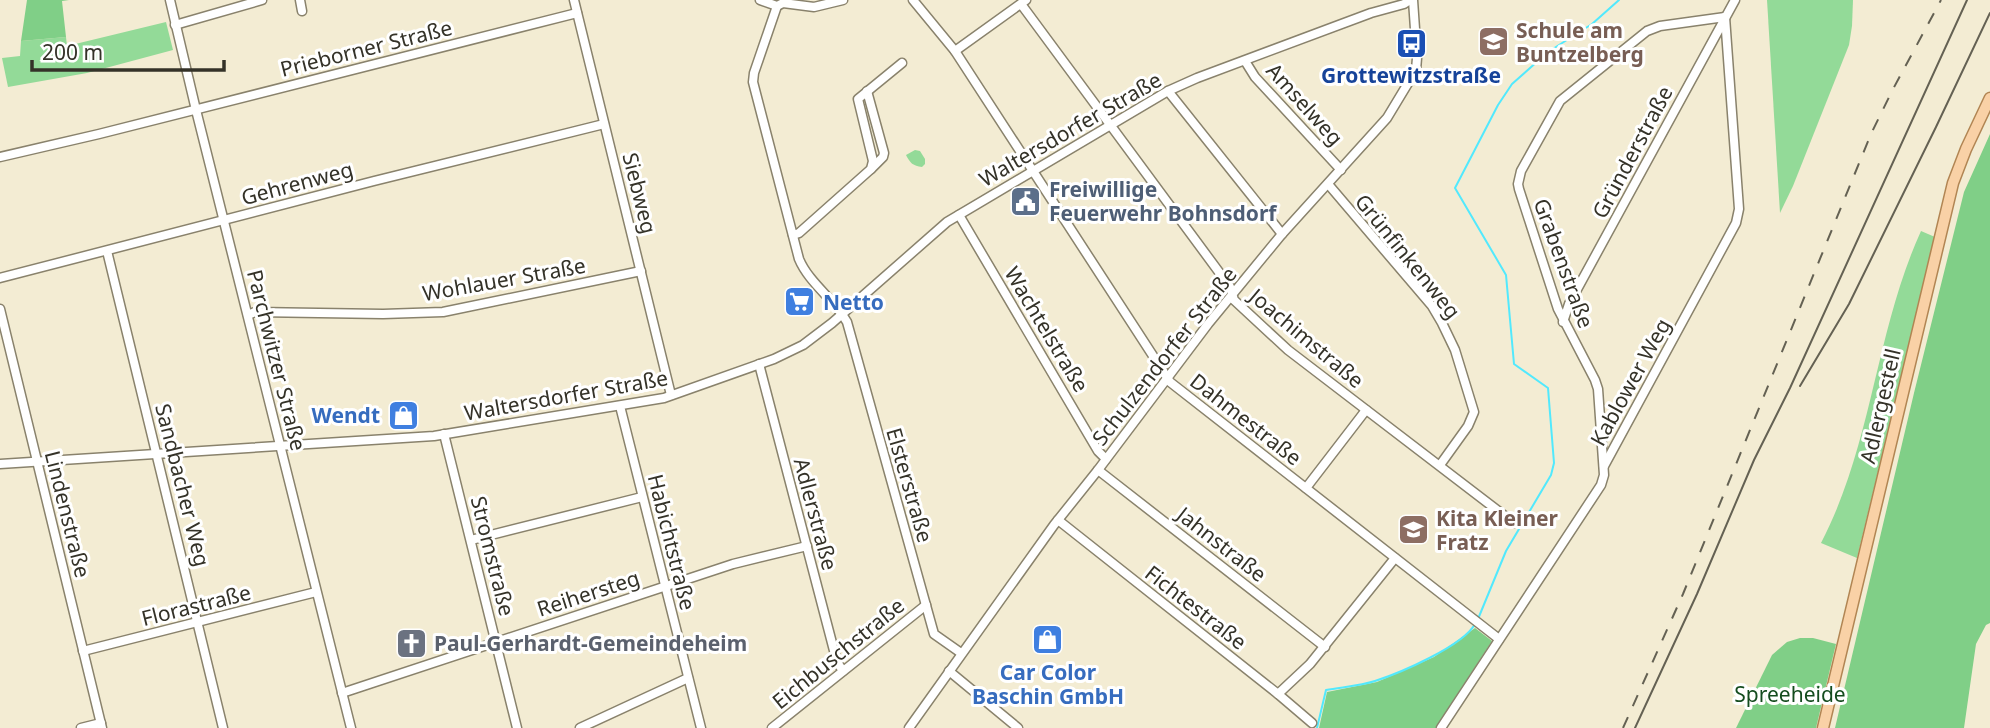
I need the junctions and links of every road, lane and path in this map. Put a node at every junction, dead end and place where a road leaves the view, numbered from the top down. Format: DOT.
graph roads {
  1 [pos="170,0"];
  2 [pos="262,0"];
  3 [pos="300,0"];
  4 [pos="574,0"];
  5 [pos="760,0"];
  6 [pos="843,0"];
  7 [pos="913,0"];
  8 [pos="1411,0"];
  9 [pos="1735,0"];
  10 [pos="1024,2"];
  11 [pos="777,6"];
  12 [pos="302,11"];
  13 [pos="577,13"];
  14 [pos="1725,17"];
  15 [pos="175,25"];
  16 [pos="955,51"];
  17 [pos="1245,61"];
  18 [pos="902,63"];
  19 [pos="1168,91"];
  20 [pos="1990,98"];
  21 [pos="196,110"];
  22 [pos="604,124"];
  23 [pos="1110,125"];
  24 [pos="0,157"];
  25 [pos="1341,170"];
  26 [pos="1032,171"];
  27 [pos="1328,184"];
  28 [pos="958,215"];
  29 [pos="224,221"];
  30 [pos="1282,234"];
  31 [pos="793,235"];
  32 [pos="107,251"];
  33 [pos="641,271"];
  34 [pos="0,278"];
  35 [pos="1233,295"];
  36 [pos="0,309"];
  37 [pos="843,314"];
  38 [pos="248,315"];
  39 [pos="1563,322"];
  40 [pos="759,365"];
  41 [pos="1166,378"];
  42 [pos="671,395"];
  43 [pos="620,406"];
  44 [pos="1366,410"];
  45 [pos="444,434"];
  46 [pos="280,444"];
  47 [pos="156,454"];
  48 [pos="1106,459"];
  49 [pos="37,462"];
  50 [pos="0,464"];
  51 [pos="1440,465"];
  52 [pos="1604,466"];
  53 [pos="1098,470"];
  54 [pos="1306,488"];
  55 [pos="642,497"];
  56 [pos="1058,520"];
  57 [pos="1514,523"];
  58 [pos="471,540"];
  59 [pos="807,546"];
  60 [pos="1395,558"];
  61 [pos="666,586"];
  62 [pos="316,592"];
  63 [pos="926,605"];
  64 [pos="198,623"];
  65 [pos="1499,639"];
  66 [pos="496,642"];
  67 [pos="1325,647"];
  68 [pos="83,651"];
  69 [pos="961,653"];
  70 [pos="843,671"];
  71 [pos="949,671"];
  72 [pos="688,678"];
  73 [pos="342,693"];
  74 [pos="1278,694"];
  75 [pos="1312,723"];
  76 [pos="102,725"];
  77 [pos="81,728"];
  78 [pos="223,728"];
  79 [pos="351,728"];
  80 [pos="517,728"];
  81 [pos="580,728"];
  82 [pos="701,728"];
  83 [pos="772,728"];
  84 [pos="909,728"];
  85 [pos="1018,728"];
  86 [pos="1441,728"];
  87 [pos="1823,728"];
  1 -- 15 [label="street, Parchwitzer Straße"];
  2 -- 15 [label="street"];
  3 -- 12 [label="street"];
  4 -- 13 [label="street, Siebweg"];
  5 -- 11 [label="street"];
  6 -- 11 [label="street"];
  7 -- 16 [label="street, Dahmestraße"];
  8 -- 17 [label="street, Waltersdorfer Straße"];
  8 -- 25 [label="street, Schulzendorfer Straße"];
  9 -- 14 [label="street, Gründerstraße"];
  10 -- 16 [label="street"];
  10 -- 23 [label="street, Joachimstraße"];
  11 -- 31 [label="street"];
  13 -- 21 [label="street, Prieborner Straße"];
  13 -- 22 [label="street, Siebweg"];
  14 -- 39 [label="street, Gründerstraße"];
  14 -- 39 [label="street, Grabenstraße"];
  14 -- 52 [label="street, Kablower Weg"];
  15 -- 21 [label="street, Parchwitzer Straße"];
  16 -- 26 [label="street, Dahmestraße"];
  17 -- 19 [label="street, Waltersdorfer Straße"];
  17 -- 25 [label="street, Amselweg"];
  18 -- 31 [label="street"];
  19 -- 23 [label="street, Waltersdorfer Straße"];
  19 -- 30 [label="street"];
  20 -- 87 [label="main road, Adlergestell"];
  21 -- 24 [label="street, Prieborner Straße"];
  21 -- 29 [label="street, Parchwitzer Straße"];
  22 -- 29 [label="street, Gehrenweg"];
  22 -- 33 [label="street, Siebweg"];
  23 -- 26 [label="street, Waltersdorfer Straße"];
  23 -- 35 [label="street, Joachimstraße"];
  25 -- 27 [label="street, Schulzendorfer Straße"];
  26 -- 28 [label="street, Waltersdorfer Straße"];
  26 -- 41 [label="street, Dahmestraße"];
  27 -- 30 [label="street, Schulzendorfer Straße"];
  27 -- 51 [label="street, Grünfinkenweg"];
  28 -- 37 [label="street, Waltersdorfer Straße"];
  28 -- 48 [label="street, Wachtelstraße"];
  29 -- 32 [label="street, Gehrenweg"];
  29 -- 38 [label="street, Parchwitzer Straße"];
  30 -- 35 [label="street, Schulzendorfer Straße"];
  31 -- 37 [label="street"];
  32 -- 34 [label="street, Gehrenweg"];
  32 -- 47 [label="street, Sandbacher Weg"];
  33 -- 38 [label="street, Wohlauer Straße"];
  33 -- 42 [label="street, Siebweg"];
  35 -- 41 [label="street, Schulzendorfer Straße"];
  35 -- 44 [label="street, Joachimstraße"];
  36 -- 49 [label="street, Lindenstraße"];
  37 -- 40 [label="street, Waltersdorfer Straße"];
  37 -- 63 [label="street, Elsterstraße"];
  38 -- 46 [label="street, Parchwitzer Straße"];
  39 -- 52 [label="street, Grabenstraße"];
  40 -- 42 [label="street, Waltersdorfer Straße"];
  40 -- 59 [label="street, Adlerstraße"];
  41 -- 48 [label="street, Schulzendorfer Straße"];
  41 -- 54 [label="street, Dahmestraße"];
  42 -- 43 [label="street, Waltersdorfer Straße"];
  43 -- 45 [label="street, Waltersdorfer Straße"];
  43 -- 55 [label="street, Habichtstraße"];
  44 -- 51 [label="street, Joachimstraße"];
  44 -- 54 [label="street"];
  45 -- 46 [label="street, Waltersdorfer Straße"];
  45 -- 58 [label="street, Stromstraße"];
  46 -- 47 [label="street, Waltersdorfer Straße"];
  46 -- 62 [label="street, Parchwitzer Straße"];
  47 -- 49 [label="street, Waltersdorfer Straße"];
  47 -- 64 [label="street, Sandbacher Weg"];
  48 -- 53 [label="street, Schulzendorfer Straße"];
  49 -- 50 [label="street, Waltersdorfer Straße"];
  49 -- 68 [label="street, Lindenstraße"];
  51 -- 57 [label="street, Joachimstraße"];
  52 -- 65 [label="street, Kablower Weg"];
  53 -- 56 [label="street, Schulzendorfer Straße"];
  53 -- 67 [label="street, Jahnstraße"];
  54 -- 60 [label="street, Dahmestraße"];
  55 -- 58 [label="street"];
  55 -- 61 [label="street, Habichtstraße"];
  56 -- 69 [label="street, Schulzendorfer Straße"];
  56 -- 74 [label="street, Fichtestraße"];
  58 -- 66 [label="street, Stromstraße"];
  59 -- 61 [label="street, Reihersteg"];
  59 -- 70 [label="street, Adlerstraße"];
  60 -- 65 [label="street, Dahmestraße"];
  60 -- 67 [label="street"];
  61 -- 66 [label="street, Reihersteg"];
  61 -- 72 [label="street, Habichtstraße"];
  62 -- 64 [label="street, Florastraße"];
  62 -- 73 [label="street, Parchwitzer Straße"];
  63 -- 69 [label="street, Elsterstraße"];
  63 -- 70 [label="street, Eichbuschstraße"];
  64 -- 68 [label="street, Florastraße"];
  64 -- 78 [label="street, Sandbacher Weg"];
  65 -- 86 [label="street, Kablower Weg"];
  66 -- 73 [label="street, Reihersteg"];
  66 -- 80 [label="street, Stromstraße"];
  67 -- 74 [label="street"];
  68 -- 76 [label="street, Lindenstraße"];
  69 -- 71 [label="street, Schulzendorfer Straße"];
  70 -- 83 [label="street, Eichbuschstraße"];
  71 -- 84 [label="street, Schulzendorfer Straße"];
  71 -- 85 [label="street"];
  72 -- 81 [label="street"];
  72 -- 82 [label="street, Habichtstraße"];
  73 -- 79 [label="street, Parchwitzer Straße"];
  74 -- 75 [label="street, Fichtestraße"];
  76 -- 77 [label="street"];
}
